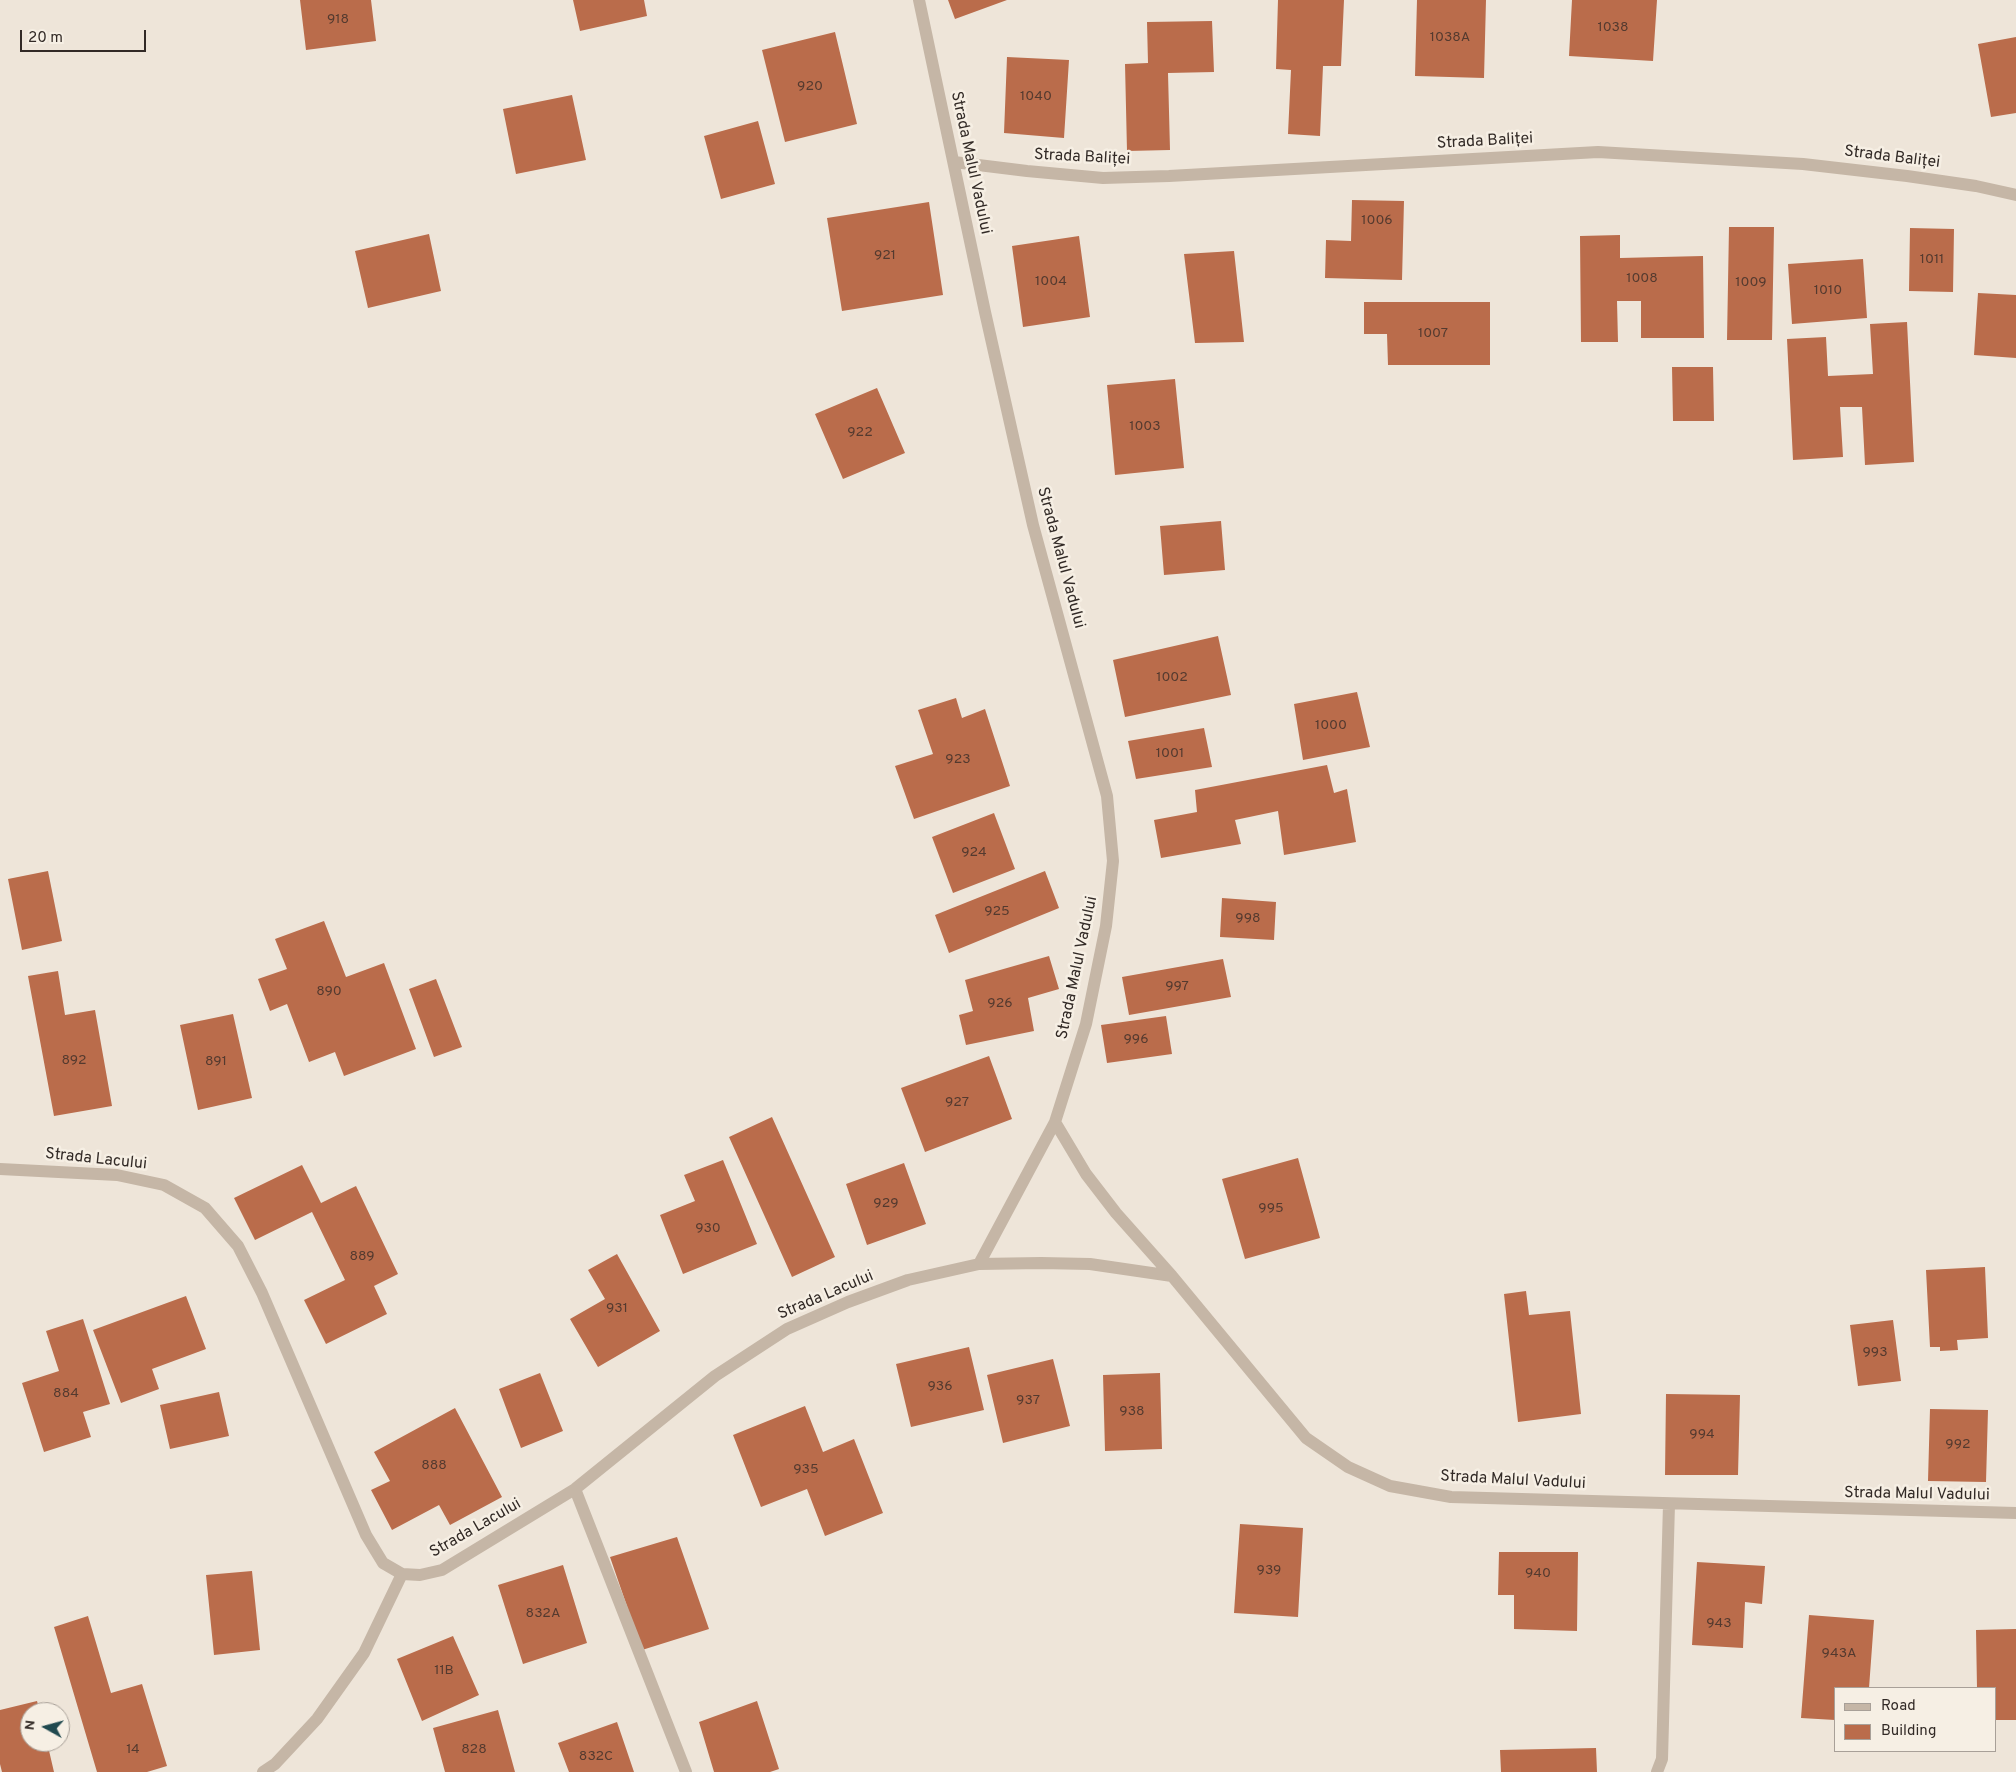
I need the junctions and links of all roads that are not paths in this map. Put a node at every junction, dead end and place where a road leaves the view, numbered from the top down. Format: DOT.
graph roads {
  1 [pos="919,0"];
  2 [pos="954,162"];
  3 [pos="2016,195"];
  4 [pos="1055,1122"];
  5 [pos="0,1169"];
  6 [pos="979,1264"];
  7 [pos="1172,1276"];
  8 [pos="575,1489"];
  9 [pos="1669,1504"];
  10 [pos="2016,1513"];
  11 [pos="402,1574"];
  12 [pos="263,1772"];
  13 [pos="686,1772"];
  14 [pos="1657,1772"];
  1 -- 2 [label="street, Strada Malul Vadului"];
  2 -- 3 [label="street, Strada Baliței"];
  2 -- 4 [label="street, Strada Malul Vadului"];
  4 -- 6 [label="street, Strada Malul Vadului"];
  4 -- 7 [label="street, Strada Malul Vadului"];
  5 -- 11 [label="street, Strada Lacului"];
  6 -- 7 [label="street, Strada Lacului"];
  6 -- 8 [label="street, Strada Lacului"];
  7 -- 9 [label="street, Strada Malul Vadului"];
  8 -- 11 [label="street, Strada Lacului"];
  8 -- 13 [label="street"];
  9 -- 10 [label="street, Strada Malul Vadului"];
  9 -- 14 [label="street"];
  11 -- 12 [label="street"];
}
